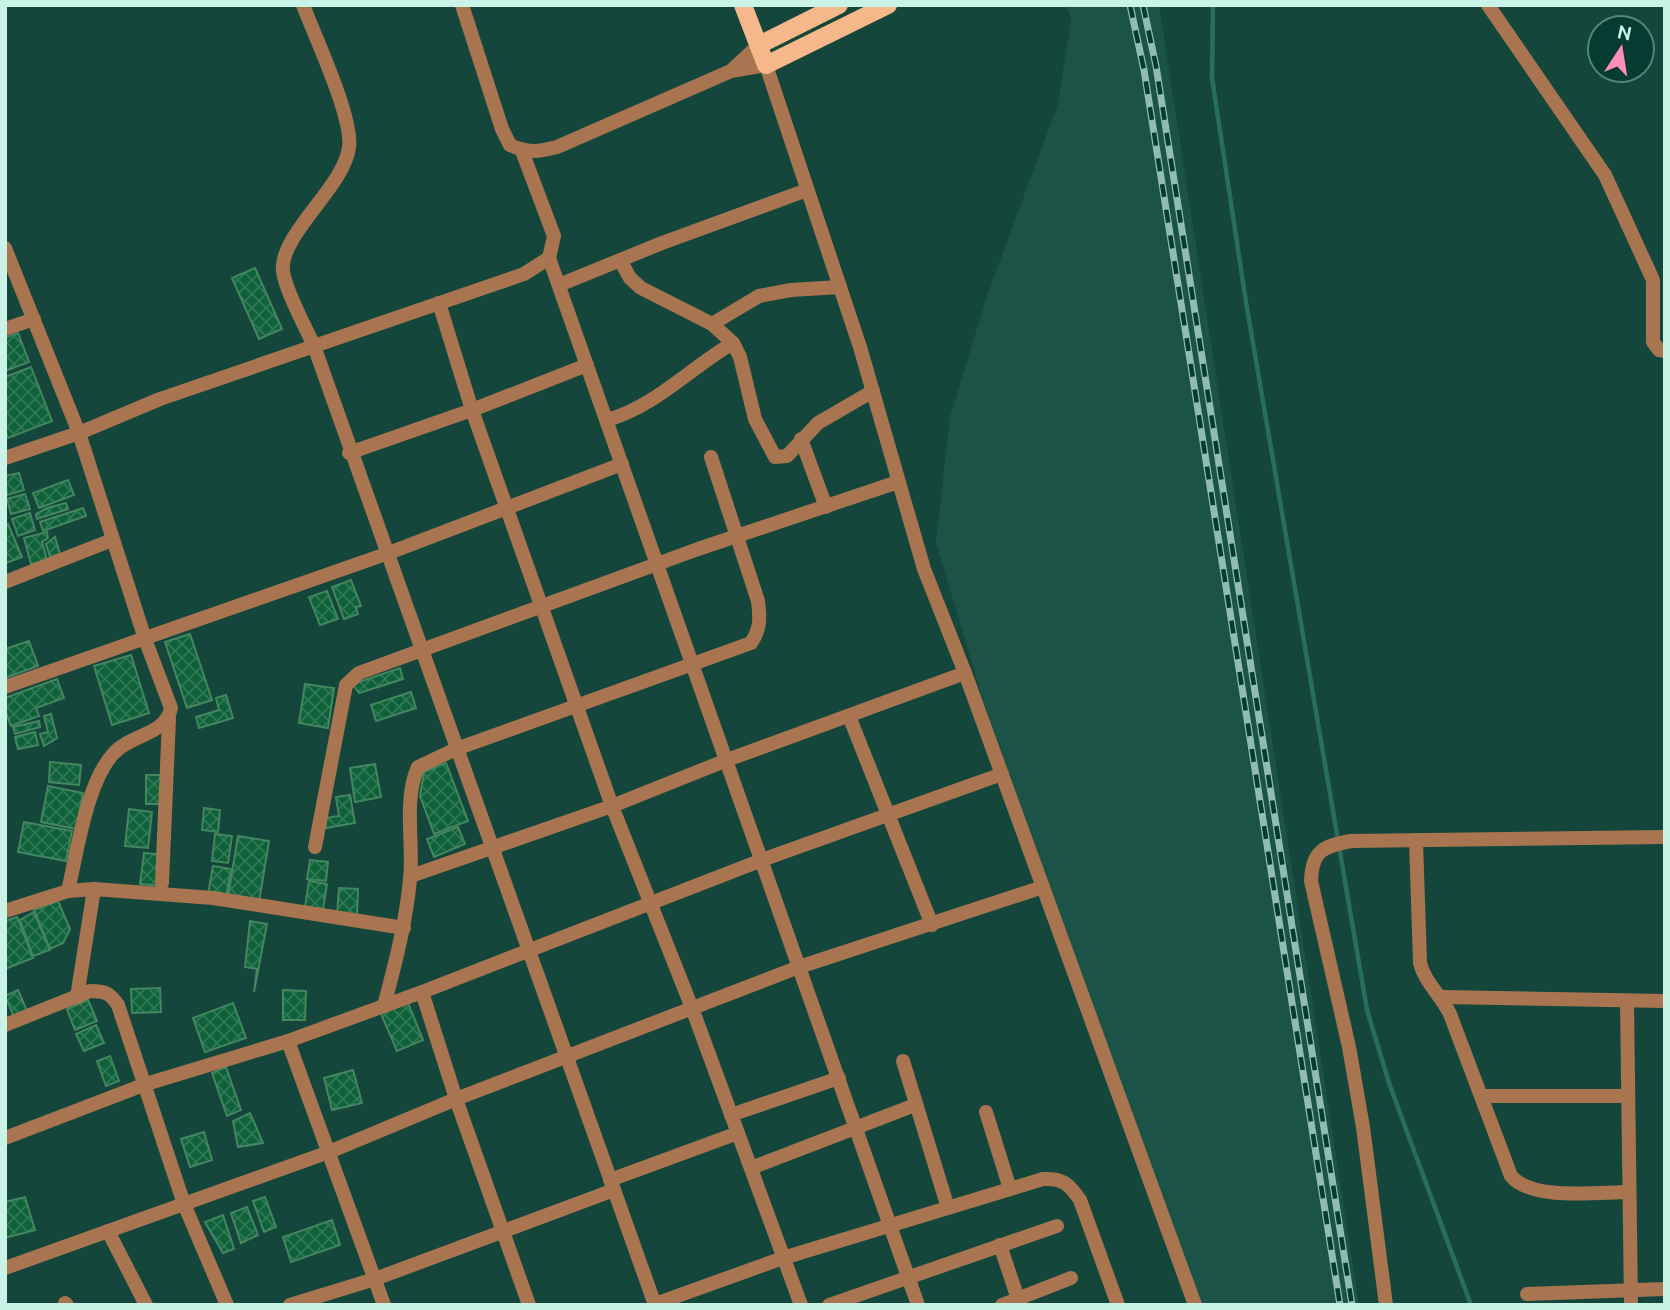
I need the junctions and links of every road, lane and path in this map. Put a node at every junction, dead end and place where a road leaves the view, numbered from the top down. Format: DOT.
graph roads {
  1 [pos="303,5"];
  2 [pos="462,5"];
  3 [pos="743,5"];
  4 [pos="839,5"];
  5 [pos="888,5"];
  6 [pos="1488,5"];
  7 [pos="759,45"];
  8 [pos="766,65"];
  9 [pos="731,71"];
  10 [pos="522,151"];
  11 [pos="807,190"];
  12 [pos="5,248"];
  13 [pos="549,258"];
  14 [pos="620,260"];
  15 [pos="559,285"];
  16 [pos="840,287"];
  17 [pos="439,303"];
  18 [pos="34,319"];
  19 [pos="712,324"];
  20 [pos="5,329"];
  21 [pos="733,343"];
  22 [pos="314,346"];
  23 [pos="1665,351"];
  24 [pos="587,365"];
  25 [pos="873,391"];
  26 [pos="472,410"];
  27 [pos="607,420"];
  28 [pos="79,433"];
  29 [pos="801,439"];
  30 [pos="349,453"];
  31 [pos="710,457"];
  32 [pos="5,458"];
  33 [pos="622,464"];
  34 [pos="898,482"];
  35 [pos="506,507"];
  36 [pos="826,507"];
  37 [pos="738,538"];
  38 [pos="112,540"];
  39 [pos="386,554"];
  40 [pos="657,563"];
  41 [pos="5,582"];
  42 [pos="541,605"];
  43 [pos="145,639"];
  44 [pos="420,649"];
  45 [pos="693,666"];
  46 [pos="965,673"];
  47 [pos="5,687"];
  48 [pos="576,706"];
  49 [pos="849,716"];
  50 [pos="169,719"];
  51 [pos="456,749"];
  52 [pos="727,760"];
  53 [pos="1002,774"];
  54 [pos="612,806"];
  55 [pos="888,816"];
  56 [pos="1665,837"];
  57 [pos="1416,840"];
  58 [pos="315,847"];
  59 [pos="491,848"];
  60 [pos="762,860"];
  61 [pos="411,876"];
  62 [pos="162,884"];
  63 [pos="1043,887"];
  64 [pos="94,889"];
  65 [pos="68,891"];
  66 [pos="652,903"];
  67 [pos="5,911"];
  68 [pos="932,925"];
  69 [pos="404,928"];
  70 [pos="529,953"];
  71 [pos="799,967"];
  72 [pos="422,992"];
  73 [pos="77,997"];
  74 [pos="1442,997"];
  75 [pos="1665,1000"];
  76 [pos="1626,1002"];
  77 [pos="384,1006"];
  78 [pos="692,1008"];
  79 [pos="5,1024"];
  80 [pos="288,1041"];
  81 [pos="567,1056"];
  82 [pos="903,1061"];
  83 [pos="839,1078"];
  84 [pos="146,1084"];
  85 [pos="1483,1096"];
  86 [pos="1628,1096"];
  87 [pos="456,1099"];
  88 [pos="915,1105"];
  89 [pos="986,1112"];
  90 [pos="731,1115"];
  91 [pos="855,1126"];
  92 [pos="738,1133"];
  93 [pos="5,1138"];
  94 [pos="329,1152"];
  95 [pos="751,1168"];
  96 [pos="612,1185"];
  97 [pos="1010,1189"];
  98 [pos="1629,1192"];
  99 [pos="184,1203"];
  100 [pos="948,1208"];
  101 [pos="890,1226"];
  102 [pos="1058,1226"];
  103 [pos="108,1231"];
  104 [pos="502,1231"];
  105 [pos="1000,1245"];
  106 [pos="783,1258"];
  107 [pos="5,1268"];
  108 [pos="908,1277"];
  109 [pos="1071,1278"];
  110 [pos="375,1279"];
  111 [pos="1665,1289"];
  112 [pos="1527,1294"];
  113 [pos="1631,1297"];
  114 [pos="1019,1302"];
  115 [pos="146,1305"];
  116 [pos="227,1305"];
  117 [pos="290,1305"];
  118 [pos="384,1305"];
  119 [pos="529,1305"];
  120 [pos="655,1305"];
  121 [pos="801,1305"];
  122 [pos="829,1305"];
  123 [pos="918,1305"];
  124 [pos="1002,1305"];
  125 [pos="1118,1305"];
  126 [pos="1195,1305"];
  127 [pos="1386,1305"];
  1 -- 22 [label="street"];
  2 -- 10 [label="street"];
  3 -- 7 [label="main road"];
  4 -- 7 [label="main road"];
  5 -- 8 [label="main road"];
  6 -- 23 [label="street"];
  7 -- 8 [label="main road"];
  7 -- 9 [label="street"];
  8 -- 9 [label="street"];
  8 -- 11 [label="street"];
  9 -- 10 [label="street"];
  10 -- 13 [label="street"];
  11 -- 14 [label="street"];
  11 -- 16 [label="street"];
  12 -- 18 [label="street"];
  13 -- 15 [label="street"];
  13 -- 17 [label="street"];
  14 -- 15 [label="street"];
  14 -- 19 [label="street"];
  15 -- 24 [label="street"];
  16 -- 19 [label="street"];
  16 -- 25 [label="street"];
  17 -- 22 [label="street"];
  17 -- 26 [label="street"];
  18 -- 20 [label="street"];
  18 -- 28 [label="street"];
  19 -- 21 [label="street"];
  21 -- 27 [label="street"];
  21 -- 29 [label="street"];
  22 -- 28 [label="street"];
  22 -- 30 [label="street"];
  24 -- 26 [label="street"];
  24 -- 27 [label="street"];
  25 -- 29 [label="street"];
  25 -- 34 [label="street"];
  26 -- 30 [label="street"];
  26 -- 35 [label="street"];
  27 -- 33 [label="street"];
  28 -- 32 [label="street"];
  28 -- 38 [label="street"];
  29 -- 36 [label="street"];
  30 -- 39 [label="street"];
  31 -- 37 [label="street"];
  33 -- 35 [label="street"];
  33 -- 40 [label="street"];
  34 -- 36 [label="street"];
  34 -- 46 [label="street"];
  35 -- 39 [label="street"];
  35 -- 42 [label="street"];
  36 -- 37 [label="street"];
  37 -- 40 [label="street"];
  37 -- 45 [label="street"];
  38 -- 41 [label="street"];
  38 -- 43 [label="street"];
  39 -- 43 [label="street"];
  39 -- 44 [label="street"];
  40 -- 42 [label="street"];
  40 -- 45 [label="street"];
  42 -- 44 [label="street"];
  42 -- 48 [label="street"];
  43 -- 47 [label="street"];
  43 -- 50 [label="street"];
  44 -- 51 [label="street"];
  44 -- 58 [label="street"];
  45 -- 48 [label="street"];
  45 -- 52 [label="street"];
  46 -- 49 [label="street"];
  46 -- 53 [label="street"];
  48 -- 51 [label="street"];
  48 -- 54 [label="street"];
  49 -- 52 [label="street"];
  49 -- 55 [label="street"];
  50 -- 62 [label="street"];
  50 -- 65 [label="street"];
  51 -- 59 [label="street"];
  51 -- 61 [label="street"];
  52 -- 54 [label="street"];
  52 -- 60 [label="street"];
  53 -- 55 [label="street"];
  53 -- 63 [label="street"];
  54 -- 59 [label="street"];
  54 -- 66 [label="street"];
  55 -- 60 [label="street"];
  55 -- 68 [label="street"];
  56 -- 57 [label="street"];
  57 -- 74 [label="street"];
  57 -- 127 [label="street"];
  59 -- 61 [label="street"];
  59 -- 70 [label="street"];
  60 -- 66 [label="street"];
  60 -- 71 [label="street"];
  61 -- 69 [label="street"];
  63 -- 68 [label="street"];
  63 -- 126 [label="street"];
  64 -- 65 [label="street"];
  64 -- 69 [label="street"];
  64 -- 73 [label="street"];
  65 -- 67 [label="street"];
  66 -- 70 [label="street"];
  66 -- 78 [label="street"];
  68 -- 71 [label="street"];
  69 -- 77 [label="street"];
  70 -- 72 [label="street"];
  70 -- 81 [label="street"];
  71 -- 78 [label="street"];
  71 -- 83 [label="street"];
  72 -- 77 [label="street"];
  72 -- 87 [label="street"];
  73 -- 79 [label="street"];
  73 -- 84 [label="street"];
  74 -- 76 [label="street"];
  74 -- 85 [label="street"];
  75 -- 76 [label="street"];
  76 -- 86 [label="street"];
  77 -- 80 [label="street"];
  78 -- 81 [label="street"];
  78 -- 90 [label="street"];
  80 -- 84 [label="street"];
  80 -- 94 [label="street"];
  81 -- 87 [label="street"];
  81 -- 96 [label="street"];
  82 -- 88 [label="street"];
  83 -- 90 [label="street"];
  83 -- 91 [label="street"];
  84 -- 93 [label="street"];
  84 -- 99 [label="street"];
  85 -- 86 [label="street"];
  85 -- 98 [label="street"];
  86 -- 98 [label="street"];
  87 -- 94 [label="street"];
  87 -- 104 [label="street"];
  88 -- 91 [label="street"];
  88 -- 100 [label="street"];
  89 -- 97 [label="street"];
  90 -- 92 [label="street"];
  91 -- 95 [label="street"];
  91 -- 101 [label="street"];
  92 -- 95 [label="street"];
  92 -- 96 [label="street"];
  94 -- 99 [label="street"];
  94 -- 110 [label="street"];
  95 -- 106 [label="street"];
  96 -- 104 [label="street"];
  96 -- 120 [label="street"];
  97 -- 100 [label="street"];
  97 -- 125 [label="street"];
  98 -- 113 [label="street"];
  99 -- 103 [label="street"];
  99 -- 116 [label="street"];
  100 -- 101 [label="street"];
  101 -- 106 [label="street"];
  101 -- 108 [label="street"];
  102 -- 105 [label="street"];
  103 -- 107 [label="street"];
  103 -- 115 [label="street"];
  104 -- 110 [label="street"];
  104 -- 119 [label="street"];
  105 -- 108 [label="street"];
  105 -- 114 [label="street"];
  106 -- 120 [label="street"];
  106 -- 121 [label="street"];
  108 -- 122 [label="street"];
  108 -- 123 [label="street"];
  109 -- 114 [label="street"];
  110 -- 117 [label="street"];
  110 -- 118 [label="street"];
  111 -- 113 [label="street"];
  112 -- 113 [label="street"];
  114 -- 124 [label="street"];
}
